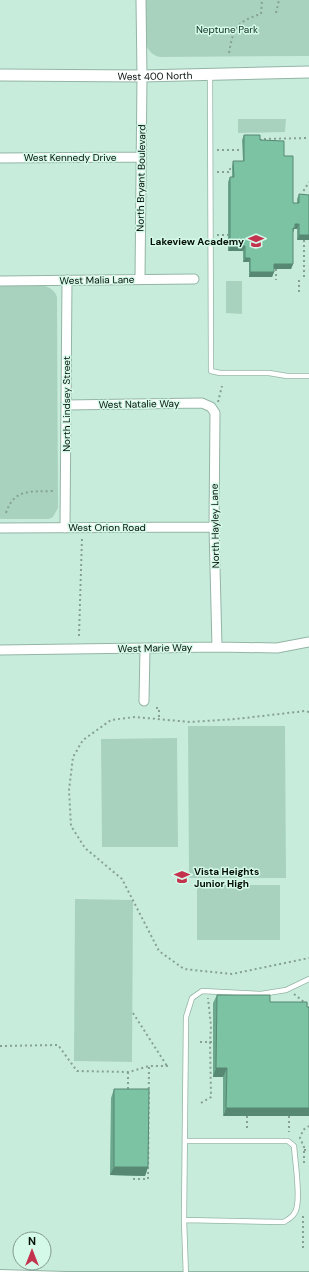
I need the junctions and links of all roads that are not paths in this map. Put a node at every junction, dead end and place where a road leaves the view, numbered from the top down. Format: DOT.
graph roads {
  1 [pos="140,0"];
  2 [pos="309,72"];
  3 [pos="0,75"];
  4 [pos="210,75"];
  5 [pos="142,76"];
  6 [pos="141,157"];
  7 [pos="0,158"];
  8 [pos="140,279"];
  9 [pos="194,279"];
  10 [pos="67,280"];
  11 [pos="0,281"];
  12 [pos="309,376"];
  13 [pos="66,405"];
  14 [pos="214,405"];
  15 [pos="214,527"];
  16 [pos="0,528"];
  17 [pos="65,528"];
  18 [pos="309,642"];
  19 [pos="217,647"];
  20 [pos="145,648"];
  21 [pos="0,650"];
  22 [pos="144,701"];
  23 [pos="309,979"];
  24 [pos="185,1141"];
  25 [pos="184,1220"];
  26 [pos="0,1277"];
  27 [pos="309,1279"];
  28 [pos="186,1281"];
  1 -- 5 [label="street, North Bryant Boulevard"];
  2 -- 4 [label="street, West 400 North"];
  3 -- 5 [label="street, West 400 North"];
  4 -- 5 [label="street, West 400 North"];
  4 -- 12 [label="lane"];
  5 -- 6 [label="street, North Bryant Boulevard"];
  6 -- 7 [label="street, West Kennedy Drive"];
  6 -- 8 [label="street, North Bryant Boulevard"];
  8 -- 9 [label="street, West Malia Lane"];
  8 -- 10 [label="street, West Malia Lane"];
  10 -- 11 [label="street, West Malia Lane"];
  10 -- 13 [label="street, North Lindsey Street"];
  13 -- 14 [label="street, West Natalie Way"];
  13 -- 17 [label="street, North Lindsey Street"];
  14 -- 15 [label="street, North Hayley Lane"];
  15 -- 17 [label="street, West Orion Road"];
  15 -- 19 [label="street, North Hayley Lane"];
  16 -- 17 [label="street, West Orion Road"];
  18 -- 19 [label="street, West Marie Way"];
  19 -- 20 [label="street, West Marie Way"];
  20 -- 21 [label="street, West Marie Way"];
  20 -- 22 [label="street"];
  23 -- 24 [label="lane"];
  24 -- 25 [label="lane"];
  24 -- 25 [label="lane"];
  25 -- 28 [label="lane"];
  26 -- 28 [label="main road"];
  27 -- 28 [label="main road"];
}
